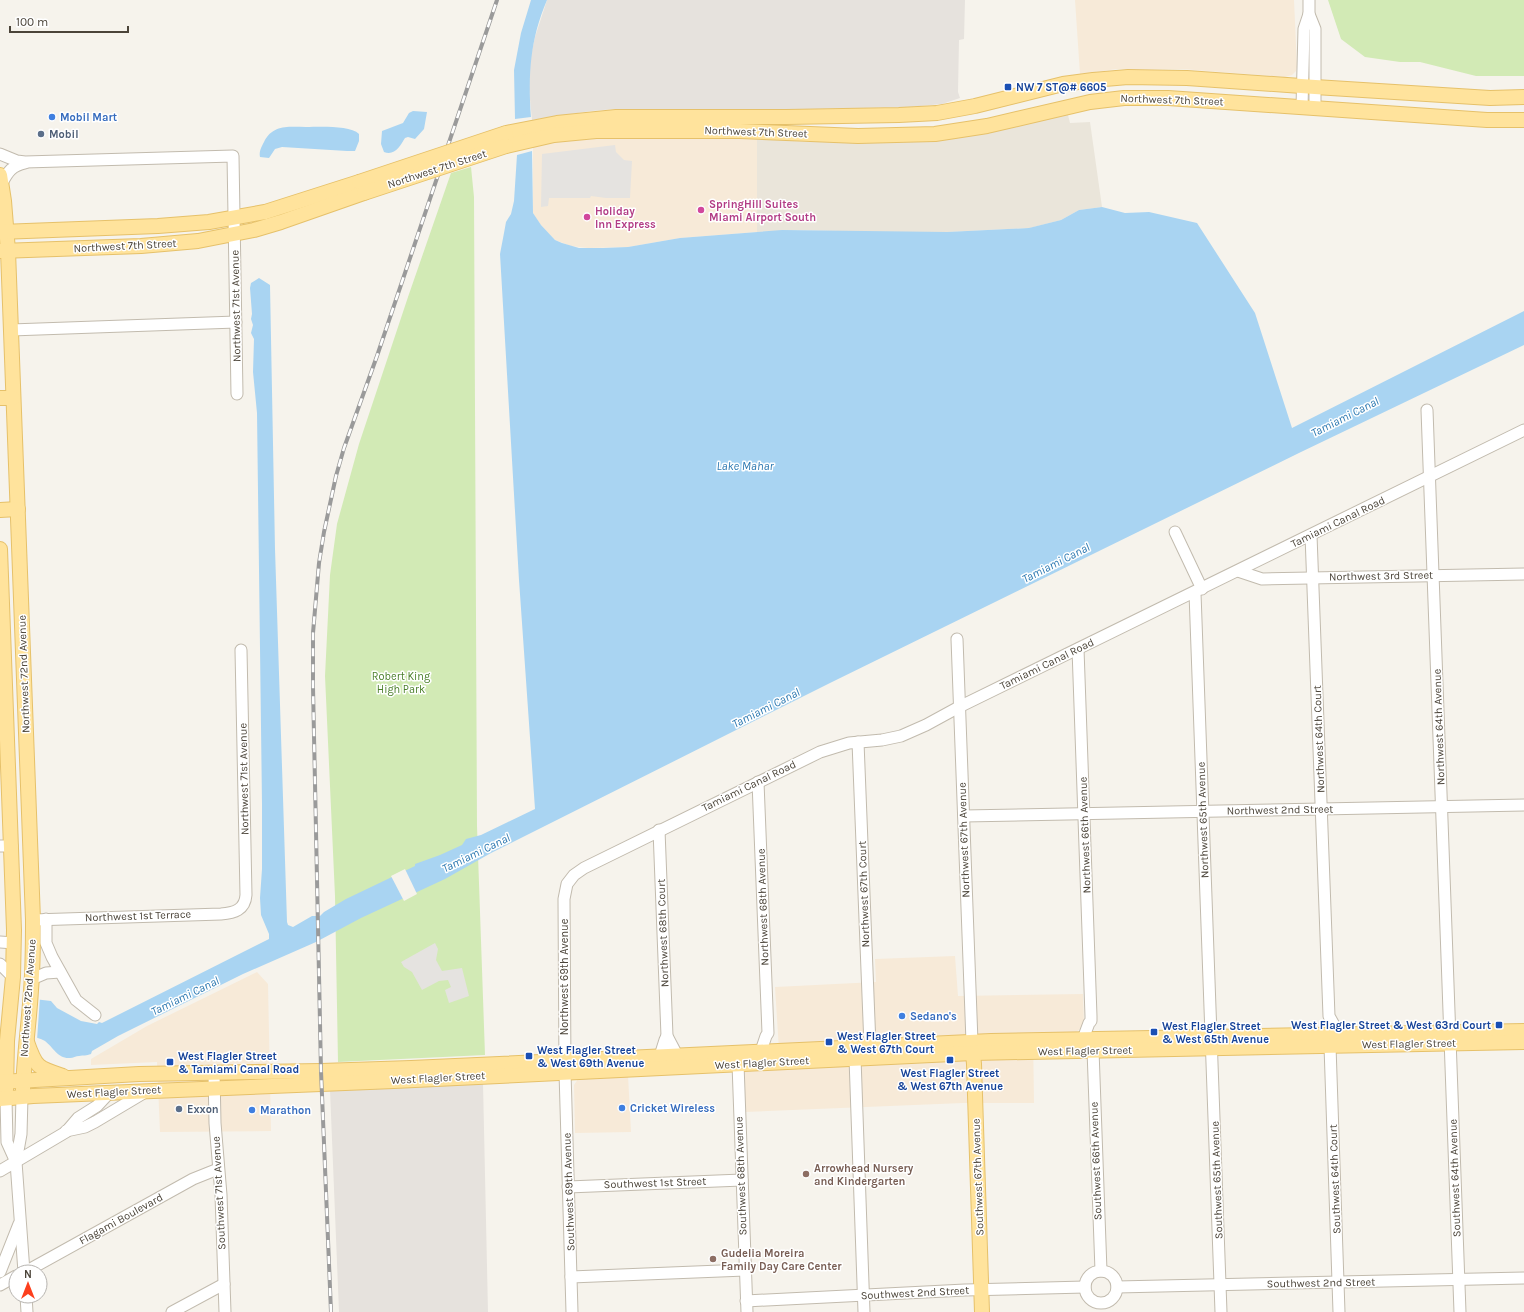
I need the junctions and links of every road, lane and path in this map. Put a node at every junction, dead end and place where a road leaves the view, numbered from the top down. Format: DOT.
graph roads {
  1 [pos="1309,0"];
  2 [pos="1309,87"];
  3 [pos="1524,97"];
  4 [pos="1309,107"];
  5 [pos="1524,120"];
  6 [pos="506,140"];
  7 [pos="0,154"];
  8 [pos="25,162"];
  9 [pos="1,179"];
  10 [pos="362,187"];
  11 [pos="234,218"];
  12 [pos="3,232"];
  13 [pos="234,234"];
  14 [pos="4,251"];
  15 [pos="236,322"];
  16 [pos="11,330"];
  17 [pos="237,394"];
  18 [pos="7,398"];
  19 [pos="1427,410"];
  20 [pos="1524,430"];
  21 [pos="1430,477"];
  22 [pos="18,509"];
  23 [pos="0,510"];
  24 [pos="1175,532"];
  25 [pos="1311,535"];
  26 [pos="0,549"];
  27 [pos="1238,571"];
  28 [pos="1524,574"];
  29 [pos="1433,575"];
  30 [pos="1313,578"];
  31 [pos="1198,591"];
  32 [pos="22,619"];
  33 [pos="1,621"];
  34 [pos="957,639"];
  35 [pos="1078,649"];
  36 [pos="241,650"];
  37 [pos="959,707"];
  38 [pos="26,733"];
  39 [pos="4,734"];
  40 [pos="858,742"];
  41 [pos="758,782"];
  42 [pos="1524,805"];
  43 [pos="1442,807"];
  44 [pos="1322,809"];
  45 [pos="1203,811"];
  46 [pos="1084,814"];
  47 [pos="964,816"];
  48 [pos="659,830"];
  49 [pos="31,845"];
  50 [pos="6,846"];
  51 [pos="568,884"];
  52 [pos="242,908"];
  53 [pos="14,920"];
  54 [pos="39,920"];
  55 [pos="0,942"];
  56 [pos="14,943"];
  57 [pos="0,964"];
  58 [pos="60,972"];
  59 [pos="12,983"];
  60 [pos="32,985"];
  61 [pos="96,1015"];
  62 [pos="1329,1016"];
  63 [pos="1091,1021"];
  64 [pos="1524,1031"];
  65 [pos="768,1033"];
  66 [pos="1321,1034"];
  67 [pos="1339,1034"];
  68 [pos="667,1036"];
  69 [pos="1450,1038"];
  70 [pos="1084,1039"];
  71 [pos="27,1042"];
  72 [pos="1212,1042"];
  73 [pos="1524,1042"];
  74 [pos="1096,1045"];
  75 [pos="870,1046"];
  76 [pos="1330,1046"];
  77 [pos="972,1047"];
  78 [pos="761,1051"];
  79 [pos="778,1051"];
  80 [pos="677,1055"];
  81 [pos="660,1056"];
  82 [pos="855,1058"];
  83 [pos="738,1064"];
  84 [pos="564,1066"];
  85 [pos="72,1078"];
  86 [pos="214,1080"];
  87 [pos="23,1081"];
  88 [pos="3,1082"];
  89 [pos="148,1090"];
  90 [pos="110,1092"];
  91 [pos="22,1097"];
  92 [pos="3,1099"];
  93 [pos="66,1132"];
  94 [pos="16,1162"];
  95 [pos="218,1169"];
  96 [pos="0,1171"];
  97 [pos="742,1180"];
  98 [pos="568,1187"];
  99 [pos="20,1219"];
  100 [pos="24,1264"];
  101 [pos="39,1264"];
  102 [pos="745,1270"];
  103 [pos="1101,1271"];
  104 [pos="0,1272"];
  105 [pos="571,1277"];
  106 [pos="1524,1278"];
  107 [pos="1459,1280"];
  108 [pos="1338,1283"];
  109 [pos="224,1284"];
  110 [pos="1220,1285"];
  111 [pos="1085,1287"];
  112 [pos="1117,1287"];
  113 [pos="982,1290"];
  114 [pos="864,1296"];
  115 [pos="746,1306"];
  116 [pos="1101,1308"];
  117 [pos="172,1312"];
  118 [pos="225,1312"];
  119 [pos="572,1312"];
  120 [pos="864,1312"];
  121 [pos="982,1312"];
  122 [pos="1221,1312"];
  123 [pos="1340,1312"];
  124 [pos="1460,1312"];
  1 -- 2 [label="street"];
  2 -- 3 [label="main road, Northwest 7th Street"];
  2 -- 4 [label="street"];
  2 -- 6 [label="main road, Northwest 7th Street"];
  4 -- 5 [label="main road, Northwest 7th Street"];
  4 -- 6 [label="main road, Northwest 7th Street"];
  6 -- 10 [label="main road, Northwest 7th Street, bridge"];
  7 -- 8 [label="street"];
  8 -- 9 [label="street"];
  8 -- 11 [label="street, Northwest 71st Avenue"];
  9 -- 12 [label="main road, Northwest 72nd Avenue"];
  10 -- 11 [label="main road, Northwest 7th Street"];
  10 -- 13 [label="main road, Northwest 7th Street"];
  11 -- 12 [label="main road, Northwest 7th Street"];
  11 -- 13 [label="street, Northwest 71st Avenue"];
  12 -- 14 [label="main road, Northwest 72nd Avenue"];
  13 -- 14 [label="main road, Northwest 7th Street"];
  13 -- 15 [label="street, Northwest 71st Avenue"];
  14 -- 16 [label="main road, Northwest 72nd Avenue"];
  15 -- 16 [label="street"];
  15 -- 17 [label="street, Northwest 71st Avenue"];
  16 -- 18 [label="main road, Northwest 72nd Avenue"];
  18 -- 22 [label="main road, Northwest 72nd Avenue"];
  19 -- 21 [label="street, Northwest 64th Avenue"];
  20 -- 21 [label="street, Tamiami Canal Road"];
  21 -- 25 [label="street, Tamiami Canal Road"];
  21 -- 29 [label="street, Northwest 64th Avenue"];
  22 -- 23 [label="main road"];
  22 -- 32 [label="main road, Northwest 72nd Avenue"];
  24 -- 31 [label="street, Northwest 65th Avenue"];
  25 -- 27 [label="street, Tamiami Canal Road"];
  25 -- 30 [label="street, Northwest 64th Court"];
  26 -- 33 [label="main road, Northwest 72nd Avenue"];
  27 -- 30 [label="street, Northwest 3rd Street"];
  27 -- 31 [label="street, Tamiami Canal Road"];
  28 -- 29 [label="street, Northwest 3rd Street"];
  29 -- 30 [label="street, Northwest 3rd Street"];
  29 -- 43 [label="street, Northwest 64th Avenue"];
  30 -- 44 [label="street, Northwest 64th Court"];
  31 -- 35 [label="street, Tamiami Canal Road"];
  31 -- 45 [label="street, Northwest 65th Avenue"];
  32 -- 33 [label="main road"];
  32 -- 38 [label="main road, Northwest 72nd Avenue"];
  33 -- 39 [label="main road, Northwest 72nd Avenue"];
  34 -- 37 [label="street, Northwest 67th Avenue"];
  35 -- 37 [label="street, Tamiami Canal Road"];
  35 -- 46 [label="street, Northwest 66th Avenue"];
  36 -- 52 [label="street, Northwest 71st Avenue"];
  37 -- 40 [label="street, Tamiami Canal Road"];
  37 -- 47 [label="street, Northwest 67th Avenue"];
  38 -- 39 [label="main road"];
  38 -- 49 [label="main road, Northwest 72nd Avenue"];
  39 -- 50 [label="main road, Northwest 72nd Avenue"];
  40 -- 41 [label="street, Tamiami Canal Road"];
  40 -- 75 [label="street, Northwest 67th Court"];
  41 -- 48 [label="street, Tamiami Canal Road"];
  41 -- 65 [label="street, Northwest 68th Avenue"];
  42 -- 43 [label="street, Northwest 2nd Street"];
  43 -- 44 [label="street, Northwest 2nd Street"];
  43 -- 69 [label="street, Northwest 64th Avenue"];
  44 -- 45 [label="street, Northwest 2nd Street"];
  44 -- 62 [label="street, Northwest 64th Court"];
  45 -- 46 [label="street, Northwest 2nd Street"];
  45 -- 72 [label="street, Northwest 65th Avenue"];
  46 -- 47 [label="street, Northwest 2nd Street"];
  46 -- 63 [label="street, Northwest 66th Avenue"];
  47 -- 77 [label="street, Northwest 67th Avenue"];
  48 -- 51 [label="street, Tamiami Canal Road"];
  48 -- 68 [label="street, Northwest 68th Court"];
  49 -- 50 [label="main road"];
  49 -- 54 [label="main road, Northwest 72nd Avenue"];
  50 -- 53 [label="main road, Northwest 72nd Avenue"];
  51 -- 84 [label="street, Northwest 69th Avenue"];
  52 -- 54 [label="street, Northwest 1st Terrace"];
  53 -- 54 [label="main road"];
  53 -- 56 [label="main road, Northwest 72nd Avenue"];
  54 -- 58 [label="street"];
  54 -- 60 [label="main road, Northwest 72nd Avenue"];
  55 -- 56 [label="street"];
  56 -- 59 [label="main road, Northwest 72nd Avenue"];
  57 -- 59 [label="street"];
  58 -- 60 [label="street"];
  58 -- 61 [label="street"];
  59 -- 88 [label="main road, Northwest 72nd Avenue"];
  60 -- 71 [label="main road, Northwest 72nd Avenue"];
  62 -- 66 [label="street, Northwest 64th Court"];
  62 -- 67 [label="street, Northwest 64th Court"];
  63 -- 70 [label="street, Northwest 66th Avenue"];
  63 -- 74 [label="street, Northwest 66th Avenue"];
  64 -- 69 [label="main road, West Flagler Street"];
  65 -- 78 [label="street, Northwest 68th Avenue"];
  65 -- 79 [label="street, Northwest 68th Avenue"];
  66 -- 67 [label="main road, West Flagler Street"];
  66 -- 72 [label="main road, West Flagler Street"];
  67 -- 69 [label="main road, West Flagler Street"];
  68 -- 80 [label="street, Northwest 68th Court"];
  68 -- 81 [label="street, Northwest 68th Court"];
  69 -- 73 [label="main road, West Flagler Street"];
  69 -- 76 [label="main road, West Flagler Street"];
  69 -- 107 [label="street, Southwest 64th Avenue"];
  70 -- 74 [label="main road, West Flagler Street"];
  70 -- 77 [label="main road, West Flagler Street"];
  71 -- 85 [label="main road"];
  71 -- 87 [label="main road, Northwest 72nd Avenue"];
  72 -- 74 [label="main road, West Flagler Street"];
  72 -- 76 [label="main road, West Flagler Street"];
  72 -- 110 [label="street, Southwest 65th Avenue"];
  74 -- 77 [label="main road, West Flagler Street"];
  74 -- 103 [label="street, Southwest 66th Avenue"];
  75 -- 77 [label="main road, West Flagler Street"];
  75 -- 79 [label="main road, West Flagler Street"];
  76 -- 108 [label="street, Southwest 64th Court"];
  77 -- 82 [label="main road, West Flagler Street"];
  77 -- 113 [label="main road, Southwest 67th Avenue"];
  78 -- 79 [label="main road, West Flagler Street"];
  78 -- 80 [label="main road, West Flagler Street"];
  80 -- 81 [label="main road, West Flagler Street"];
  81 -- 84 [label="main road, West Flagler Street"];
  82 -- 83 [label="main road, West Flagler Street"];
  82 -- 114 [label="street"];
  83 -- 84 [label="main road, West Flagler Street"];
  83 -- 97 [label="street, Southwest 68th Avenue"];
  84 -- 86 [label="main road, West Flagler Street"];
  84 -- 98 [label="street, Southwest 69th Avenue"];
  85 -- 86 [label="main road, West Flagler Street"];
  85 -- 87 [label="main road, West Flagler Street"];
  86 -- 89 [label="main road, West Flagler Street"];
  86 -- 95 [label="street, Southwest 71st Avenue"];
  87 -- 88 [label="main road, West Flagler Street"];
  87 -- 91 [label="main road, Northwest 72nd Avenue"];
  88 -- 92 [label="main road, Northwest 72nd Avenue"];
  89 -- 90 [label="main road, West Flagler Street"];
  89 -- 93 [label="street"];
  90 -- 91 [label="main road, West Flagler Street"];
  90 -- 93 [label="street"];
  91 -- 92 [label="main road, West Flagler Street"];
  91 -- 94 [label="street"];
  92 -- 94 [label="street"];
  93 -- 94 [label="street"];
  94 -- 96 [label="street"];
  94 -- 99 [label="street"];
  95 -- 101 [label="street, Flagami Boulevard"];
  95 -- 109 [label="street, Southwest 71st Avenue"];
  97 -- 98 [label="street, Southwest 1st Street"];
  97 -- 102 [label="street, Southwest 68th Avenue"];
  98 -- 105 [label="street, Southwest 69th Avenue"];
  99 -- 100 [label="street"];
  99 -- 104 [label="street"];
  102 -- 105 [label="street"];
  102 -- 115 [label="street, Southwest 68th Avenue"];
  103 -- 111 [label="street"];
  103 -- 112 [label="street"];
  105 -- 119 [label="street, Southwest 69th Avenue"];
  106 -- 107 [label="street, Southwest 2nd Street"];
  107 -- 108 [label="street, Southwest 2nd Street"];
  107 -- 124 [label="street, Southwest 64th Avenue"];
  108 -- 110 [label="street, Southwest 2nd Street"];
  108 -- 123 [label="street, Southwest 64th Court"];
  109 -- 117 [label="street"];
  109 -- 118 [label="street, Southwest 71st Avenue"];
  110 -- 112 [label="street, Southwest 2nd Street"];
  110 -- 122 [label="street, Southwest 65th Avenue"];
  111 -- 113 [label="street, Southwest 2nd Street"];
  111 -- 116 [label="street"];
  112 -- 116 [label="street"];
  113 -- 114 [label="street, Southwest 2nd Street"];
  113 -- 121 [label="main road, Southwest 67th Avenue"];
  114 -- 115 [label="street, Southwest 2nd Street"];
  114 -- 120 [label="street"];
}
